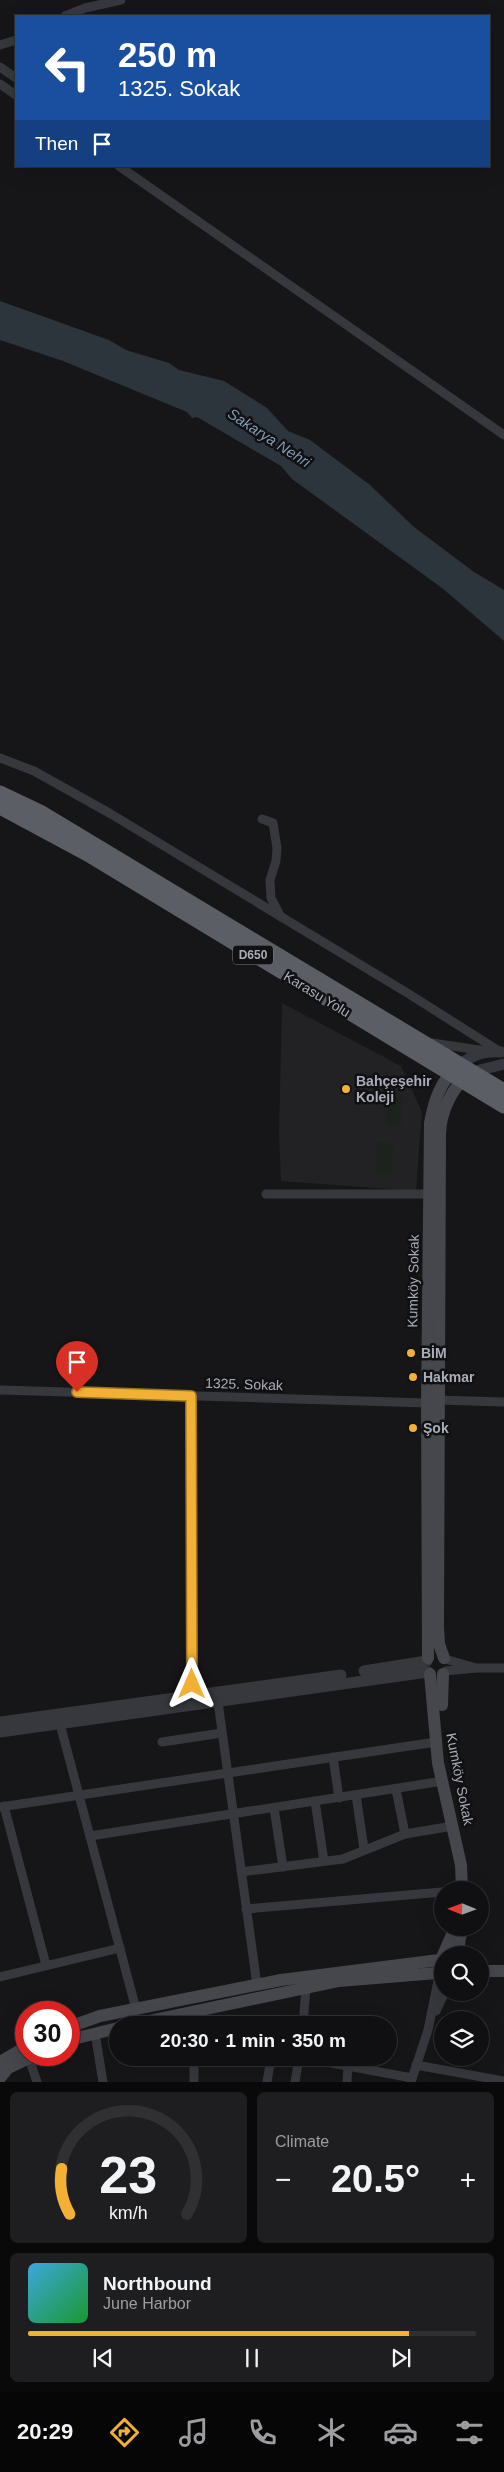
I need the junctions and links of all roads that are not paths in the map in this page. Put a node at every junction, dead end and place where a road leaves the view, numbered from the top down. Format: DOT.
graph roads {
  1 [pos="121,0"];
  2 [pos="68,15"];
  3 [pos="15,40"];
  4 [pos="0,45"];
  5 [pos="0,67"];
  6 [pos="15,77"];
  7 [pos="0,84"];
  8 [pos="15,94"];
  9 [pos="120,167"];
  10 [pos="504,435"];
  11 [pos="0,758"];
  12 [pos="0,793"];
  13 [pos="0,807"];
  14 [pos="262,819"];
  15 [pos="281,917"];
  16 [pos="421,1040"];
  17 [pos="486,1051"];
  18 [pos="502,1053"];
  19 [pos="504,1064"];
  20 [pos="461,1072"];
  21 [pos="504,1091"];
  22 [pos="504,1106"];
  23 [pos="266,1194"];
  24 [pos="434,1194"];
  25 [pos="0,1390"];
  26 [pos="191,1396"];
  27 [pos="433,1401"];
  28 [pos="504,1402"];
  29 [pos="436,1666"];
  30 [pos="504,1668"];
  31 [pos="192,1697"];
  32 [pos="218,1702"];
  33 [pos="0,1722"];
  34 [pos="60,1724"];
  35 [pos="0,1732"];
  36 [pos="222,1733"];
  37 [pos="162,1742"];
  38 [pos="436,1742"];
  39 [pos="333,1758"];
  40 [pos="228,1774"];
  41 [pos="442,1781"];
  42 [pos="396,1789"];
  43 [pos="79,1795"];
  44 [pos="356,1795"];
  45 [pos="339,1798"];
  46 [pos="315,1802"];
  47 [pos="2,1806"];
  48 [pos="274,1808"];
  49 [pos="233,1814"];
  50 [pos="453,1826"];
  51 [pos="405,1834"];
  52 [pos="90,1836"];
  53 [pos="364,1849"];
  54 [pos="324,1861"];
  55 [pos="283,1867"];
  56 [pos="241,1872"];
  57 [pos="462,1881"];
  58 [pos="466,1881"];
  59 [pos="434,1893"];
  60 [pos="246,1909"];
  61 [pos="120,1948"];
  62 [pos="434,1958"];
  63 [pos="489,1962"];
  64 [pos="504,1962"];
  65 [pos="46,1965"];
  66 [pos="489,1971"];
  67 [pos="504,1971"];
  68 [pos="434,1976"];
  69 [pos="0,1977"];
  70 [pos="256,1985"];
  71 [pos="306,1988"];
  72 [pos="434,2001"];
  73 [pos="441,2001"];
  74 [pos="136,2009"];
  75 [pos="195,2010"];
  76 [pos="169,2016"];
  77 [pos="195,2016"];
  78 [pos="304,2016"];
  79 [pos="80,2023"];
  80 [pos="109,2030"];
  81 [pos="428,2030"];
  82 [pos="95,2033"];
  83 [pos="80,2037"];
  84 [pos="15,2058"];
  85 [pos="0,2062"];
  86 [pos="15,2064"];
  87 [pos="416,2064"];
  88 [pos="33,2066"];
  89 [pos="194,2066"];
  90 [pos="270,2066"];
  91 [pos="298,2066"];
  92 [pos="348,2066"];
  93 [pos="352,2066"];
  94 [pos="0,2078"];
  95 [pos="411,2080"];
  96 [pos="491,2080"];
  97 [pos="504,2081"];
  98 [pos="37,2082"];
  99 [pos="103,2082"];
  100 [pos="194,2082"];
  101 [pos="267,2082"];
  102 [pos="295,2082"];
  103 [pos="347,2082"];
  1 -- 2 [label="street"];
  3 -- 4 [label="street"];
  5 -- 6 [label="street"];
  7 -- 8 [label="street"];
  9 -- 10 [label="street"];
  11 -- 15 [label="street"];
  12 -- 16 [label="highway"];
  13 -- 20 [label="highway, Karasu Yolu / D650"];
  14 -- 15 [label="street"];
  15 -- 18 [label="street"];
  16 -- 17 [label="street"];
  16 -- 20 [label="highway"];
  17 -- 18 [label="street"];
  17 -- 20 [label="street"];
  19 -- 20 [label="street"];
  20 -- 21 [label="highway"];
  20 -- 22 [label="highway, Karasu Yolu / D650"];
  20 -- 24 [label="main road, Kumköy Sokak"];
  23 -- 24 [label="street"];
  24 -- 27 [label="main road, Kumköy Sokak"];
  25 -- 26 [label="street, 1325. Sokak"];
  26 -- 27 [label="street, 1325. Sokak"];
  26 -- 31 [label="street"];
  27 -- 28 [label="street, 1325. Sokak"];
  27 -- 29 [label="main road, Kumköy Sokak"];
  29 -- 30 [label="street"];
  29 -- 31 [label="street"];
  29 -- 32 [label="street"];
  29 -- 38 [label="main road, Kumköy Sokak"];
  29 -- 58 [label="main road, Kumköy Sokak"];
  31 -- 33 [label="street"];
  32 -- 34 [label="street"];
  32 -- 36 [label="street"];
  34 -- 35 [label="street"];
  34 -- 43 [label="street"];
  36 -- 37 [label="street"];
  36 -- 40 [label="street"];
  38 -- 39 [label="street"];
  38 -- 41 [label="main road, Kumköy Sokak"];
  39 -- 40 [label="street"];
  39 -- 45 [label="street"];
  40 -- 43 [label="street"];
  40 -- 49 [label="street"];
  41 -- 42 [label="street"];
  41 -- 50 [label="main road, Kumköy Sokak"];
  42 -- 44 [label="street"];
  42 -- 51 [label="street"];
  43 -- 47 [label="street"];
  43 -- 52 [label="street"];
  44 -- 45 [label="street"];
  44 -- 53 [label="street"];
  45 -- 46 [label="street"];
  46 -- 48 [label="street"];
  46 -- 54 [label="street"];
  47 -- 65 [label="street"];
  48 -- 49 [label="street"];
  48 -- 55 [label="street"];
  49 -- 52 [label="street"];
  49 -- 56 [label="street"];
  50 -- 51 [label="street"];
  50 -- 57 [label="main road, Kumköy Sokak"];
  51 -- 53 [label="street"];
  52 -- 61 [label="street"];
  53 -- 54 [label="street"];
  54 -- 55 [label="street"];
  55 -- 56 [label="street"];
  56 -- 60 [label="street"];
  59 -- 60 [label="street"];
  60 -- 70 [label="street"];
  61 -- 65 [label="street"];
  61 -- 74 [label="street"];
  62 -- 70 [label="main road"];
  63 -- 64 [label="main road"];
  65 -- 69 [label="street"];
  66 -- 67 [label="main road"];
  68 -- 71 [label="main road"];
  70 -- 74 [label="main road"];
  71 -- 75 [label="main road"];
  71 -- 78 [label="street"];
  72 -- 81 [label="street"];
  73 -- 81 [label="street"];
  74 -- 79 [label="main road"];
  75 -- 76 [label="main road"];
  75 -- 77 [label="street"];
  80 -- 82 [label="main road"];
  81 -- 87 [label="street"];
  82 -- 83 [label="main road"];
  82 -- 99 [label="street"];
  84 -- 85 [label="main road"];
  86 -- 94 [label="main road"];
  87 -- 95 [label="street"];
  87 -- 96 [label="street"];
  88 -- 98 [label="street"];
  89 -- 100 [label="street"];
  90 -- 101 [label="street"];
  91 -- 102 [label="street"];
  92 -- 103 [label="street"];
  93 -- 95 [label="street"];
  96 -- 97 [label="street"];
}
